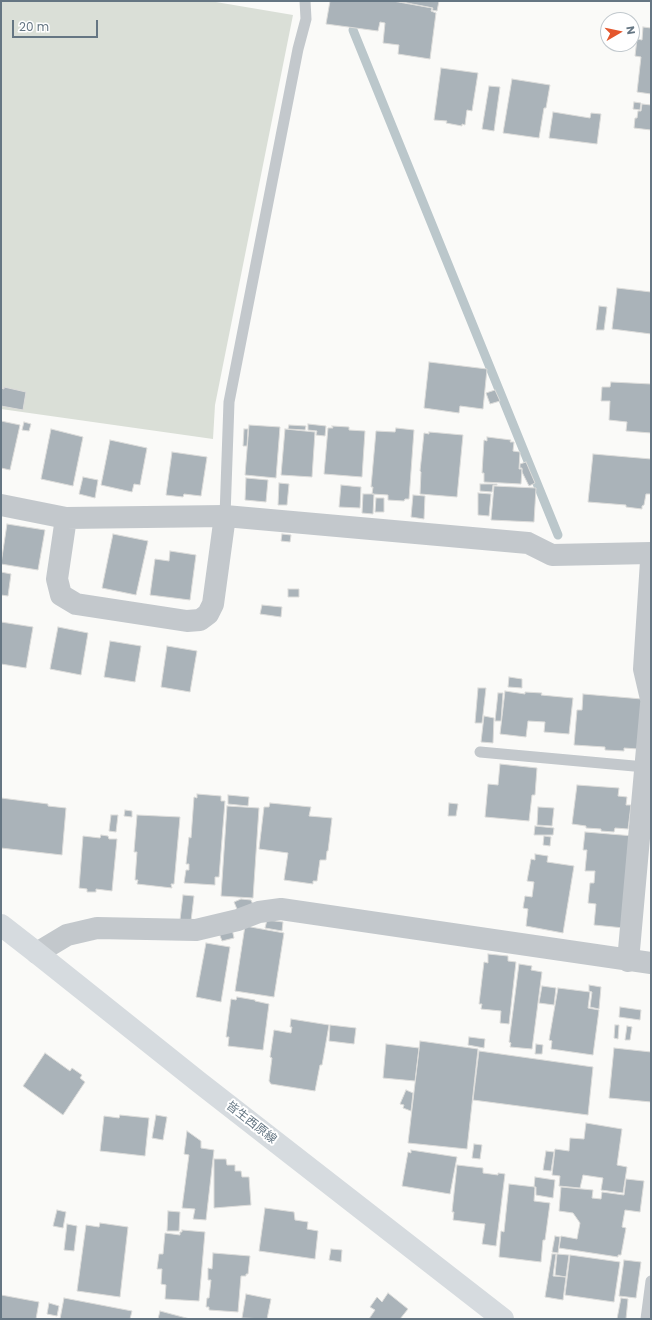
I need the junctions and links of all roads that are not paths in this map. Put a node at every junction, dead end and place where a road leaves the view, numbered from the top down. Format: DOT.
graph roads {
  1 [pos="304,1"];
  2 [pos="1,505"];
  3 [pos="225,516"];
  4 [pos="66,518"];
  5 [pos="651,553"];
  6 [pos="651,562"];
  7 [pos="651,699"];
  8 [pos="651,704"];
  9 [pos="480,752"];
  10 [pos="645,767"];
  11 [pos="1,926"];
  12 [pos="37,953"];
  13 [pos="628,961"];
  14 [pos="651,963"];
  15 [pos="651,1281"];
  16 [pos="502,1319"];
  17 [pos="646,1319"];
  1 -- 3 [label="lane"];
  2 -- 4 [label="street"];
  3 -- 4 [label="street"];
  3 -- 4 [label="street"];
  3 -- 5 [label="street"];
  6 -- 7 [label="street"];
  8 -- 10 [label="street"];
  9 -- 10 [label="lane"];
  10 -- 13 [label="street"];
  11 -- 12 [label="main road, 皆生西原線"];
  12 -- 13 [label="street"];
  12 -- 16 [label="main road, 皆生西原線"];
  13 -- 14 [label="street"];
  15 -- 17 [label="lane"];
}
